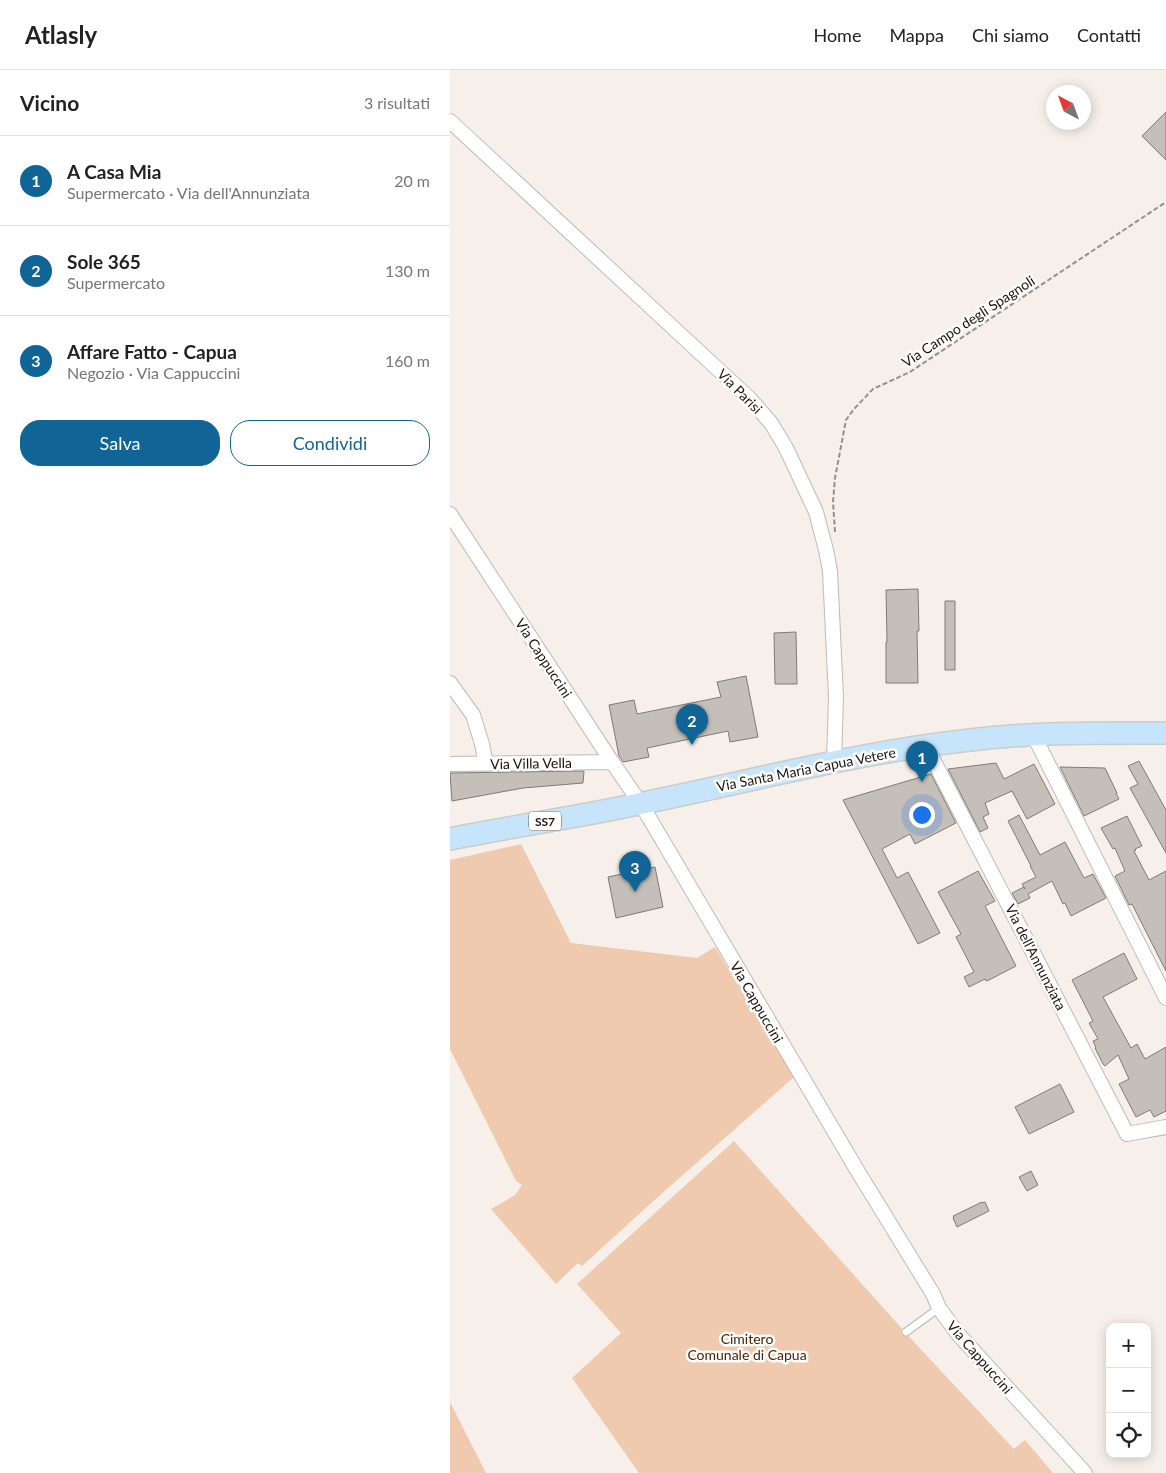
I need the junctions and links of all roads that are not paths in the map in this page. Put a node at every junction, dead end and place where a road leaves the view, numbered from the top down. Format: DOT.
graph roads {
  1 [pos="450,121"];
  2 [pos="450,514"];
  3 [pos="450,683"];
  4 [pos="1166,733"];
  5 [pos="1033,734"];
  6 [pos="926,746"];
  7 [pos="612,762"];
  8 [pos="834,762"];
  9 [pos="450,764"];
  10 [pos="486,764"];
  11 [pos="641,804"];
  12 [pos="450,839"];
  13 [pos="1166,998"];
  14 [pos="1166,1127"];
  15 [pos="939,1308"];
  16 [pos="906,1332"];
  17 [pos="1084,1473"];
  1 -- 8 [label="street, Via Parisi"];
  2 -- 7 [label="street, Via Cappuccini"];
  3 -- 10 [label="street"];
  4 -- 5 [label="main road, Via Santa Maria Capua Vetere / SS7"];
  5 -- 6 [label="main road, Via Santa Maria Capua Vetere / SS7"];
  5 -- 13 [label="street"];
  6 -- 8 [label="main road, Via Santa Maria Capua Vetere / SS7"];
  6 -- 14 [label="street, Via dell'Annunziata"];
  7 -- 10 [label="street, Via Villa Vella"];
  7 -- 11 [label="street, Via Cappuccini"];
  8 -- 11 [label="main road, Via Santa Maria Capua Vetere / SS7"];
  9 -- 10 [label="street, Via Villa Vella"];
  11 -- 12 [label="main road, Via Santa Maria Capua Vetere / SS7"];
  11 -- 15 [label="street, Via Cappuccini"];
  15 -- 16 [label="lane"];
  15 -- 17 [label="street, Via Cappuccini"];
}
